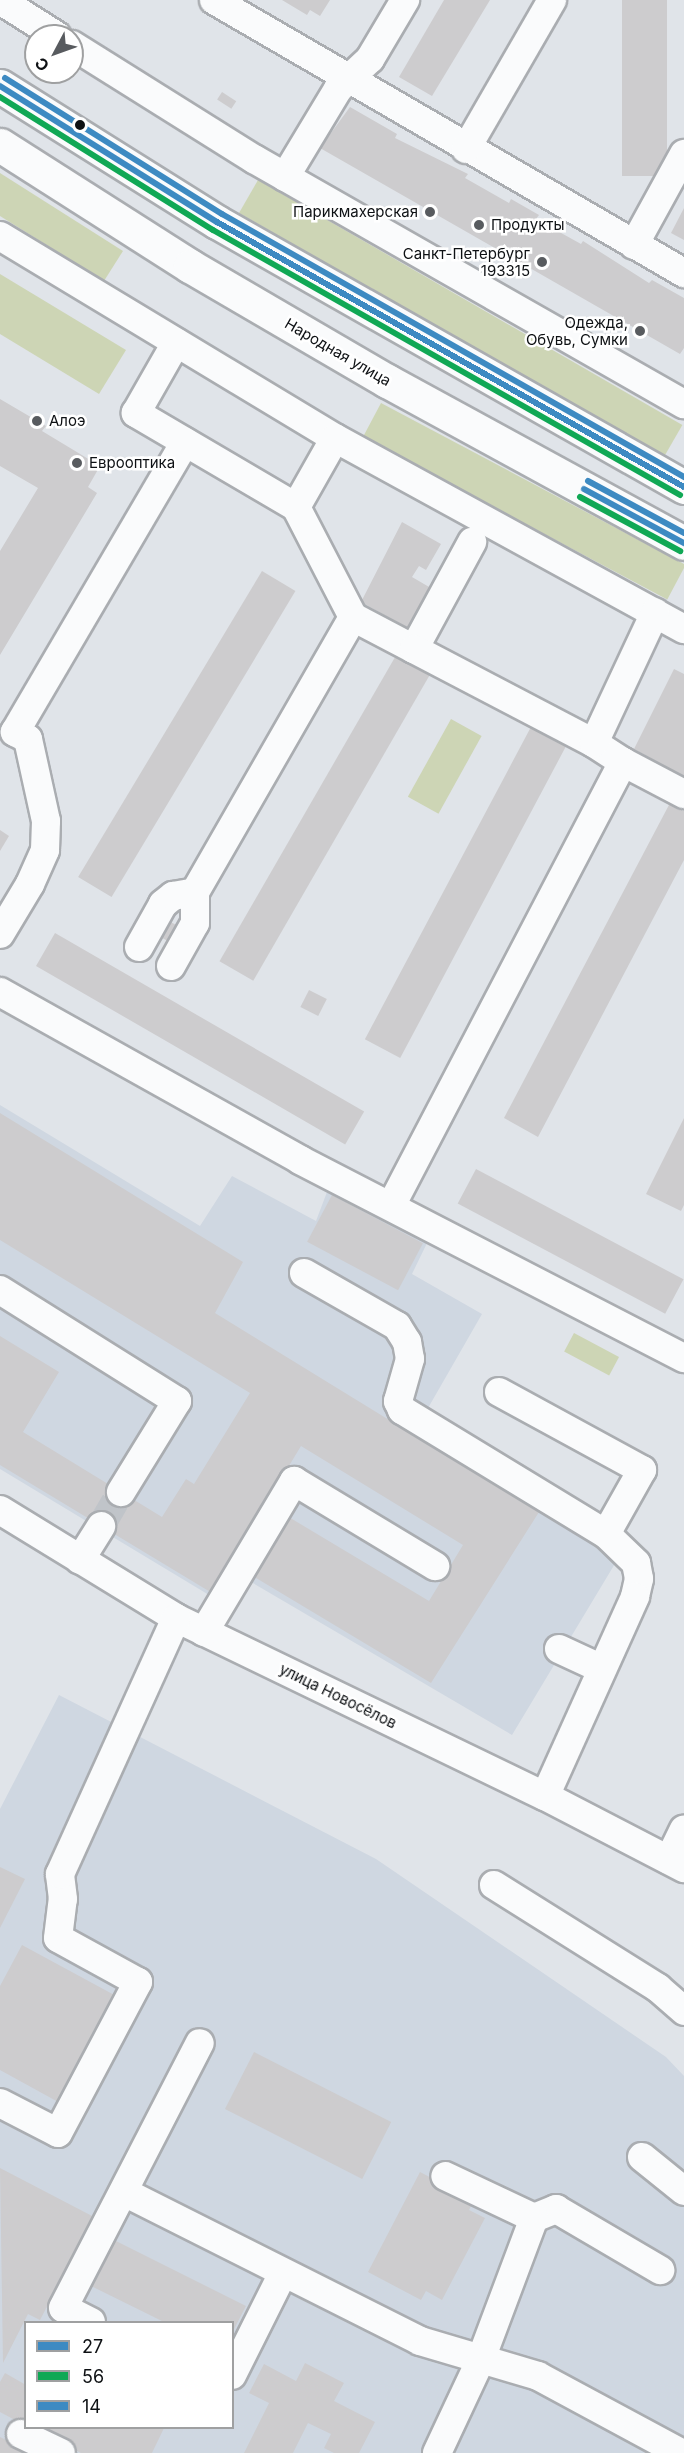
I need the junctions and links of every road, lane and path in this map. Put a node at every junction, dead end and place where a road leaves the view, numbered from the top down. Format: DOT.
graph roads {
  1 [pos="0,0"];
  2 [pos="214,0"];
  3 [pos="405,0"];
  4 [pos="552,0"];
  5 [pos="38,10"];
  6 [pos="48,24"];
  7 [pos="84,52"];
  8 [pos="348,80"];
  9 [pos="0,86"];
  10 [pos="0,145"];
  11 [pos="466,149"];
  12 [pos="684,154"];
  13 [pos="285,177"];
  14 [pos="0,236"];
  15 [pos="634,245"];
  16 [pos="684,273"];
  17 [pos="176,343"];
  18 [pos="683,400"];
  19 [pos="335,438"];
  20 [pos="185,442"];
  21 [pos="684,487"];
  22 [pos="296,507"];
  23 [pos="472,542"];
  24 [pos="684,543"];
  25 [pos="656,613"];
  26 [pos="353,617"];
  27 [pos="684,629"];
  28 [pos="414,649"];
  29 [pos="8,728"];
  30 [pos="594,744"];
  31 [pos="623,762"];
  32 [pos="684,794"];
  33 [pos="195,891"];
  34 [pos="0,933"];
  35 [pos="139,947"];
  36 [pos="171,966"];
  37 [pos="0,992"];
  38 [pos="392,1204"];
  39 [pos="304,1273"];
  40 [pos="0,1290"];
  41 [pos="684,1358"];
  42 [pos="499,1392"];
  43 [pos="121,1492"];
  44 [pos="0,1510"];
  45 [pos="101,1526"];
  46 [pos="606,1534"];
  47 [pos="80,1560"];
  48 [pos="435,1566"];
  49 [pos="176,1618"];
  50 [pos="204,1632"];
  51 [pos="559,1649"];
  52 [pos="602,1669"];
  53 [pos="545,1796"];
  54 [pos="684,1829"];
  55 [pos="676,1864"];
  56 [pos="494,1886"];
  57 [pos="684,2011"];
  58 [pos="200,2043"];
  59 [pos="0,2103"];
  60 [pos="642,2157"];
  61 [pos="445,2176"];
  62 [pos="684,2191"];
  63 [pos="126,2193"];
  64 [pos="534,2218"];
  65 [pos="660,2270"];
  66 [pos="283,2272"];
  67 [pos="89,2321"];
  68 [pos="481,2359"];
  69 [pos="234,2371"];
  70 [pos="21,2434"];
  71 [pos="61,2453"];
  72 [pos="437,2453"];
  73 [pos="681,2453"];
  1 -- 5 [label="street"];
  2 -- 8 [label="street"];
  3 -- 8 [label="street"];
  4 -- 11 [label="street"];
  5 -- 6 [label="street"];
  7 -- 13 [label="street"];
  8 -- 11 [label="street"];
  8 -- 13 [label="street"];
  9 -- 21 [label="main road"];
  10 -- 24 [label="main road, Народная улица"];
  11 -- 15 [label="street"];
  12 -- 15 [label="street"];
  13 -- 18 [label="street"];
  14 -- 17 [label="street"];
  15 -- 16 [label="street"];
  17 -- 19 [label="street"];
  17 -- 20 [label="street"];
  19 -- 22 [label="street"];
  19 -- 25 [label="street"];
  20 -- 22 [label="street"];
  20 -- 29 [label="street"];
  22 -- 26 [label="street"];
  23 -- 28 [label="street"];
  25 -- 27 [label="street"];
  25 -- 30 [label="street"];
  26 -- 28 [label="street"];
  26 -- 33 [label="street"];
  28 -- 30 [label="street"];
  29 -- 34 [label="street"];
  30 -- 31 [label="street"];
  31 -- 32 [label="street"];
  31 -- 38 [label="street"];
  33 -- 35 [label="street"];
  33 -- 36 [label="street"];
  37 -- 38 [label="street"];
  38 -- 41 [label="street"];
  39 -- 46 [label="street"];
  40 -- 43 [label="street"];
  42 -- 46 [label="street"];
  44 -- 47 [label="street, улица Новосёлов"];
  45 -- 47 [label="street"];
  46 -- 52 [label="street"];
  47 -- 49 [label="street, улица Новосёлов"];
  48 -- 50 [label="street"];
  49 -- 50 [label="street, улица Новосёлов"];
  49 -- 59 [label="street"];
  50 -- 53 [label="street, улица Новосёлов"];
  51 -- 52 [label="street"];
  52 -- 53 [label="street"];
  53 -- 55 [label="street, улица Новосёлов"];
  54 -- 55 [label="street"];
  56 -- 57 [label="street"];
  58 -- 63 [label="street"];
  60 -- 62 [label="street"];
  61 -- 64 [label="street"];
  63 -- 66 [label="street"];
  63 -- 67 [label="street"];
  64 -- 65 [label="street"];
  64 -- 68 [label="street"];
  66 -- 68 [label="street"];
  66 -- 69 [label="street"];
  68 -- 72 [label="street"];
  68 -- 73 [label="street"];
  70 -- 71 [label="street"];
}
